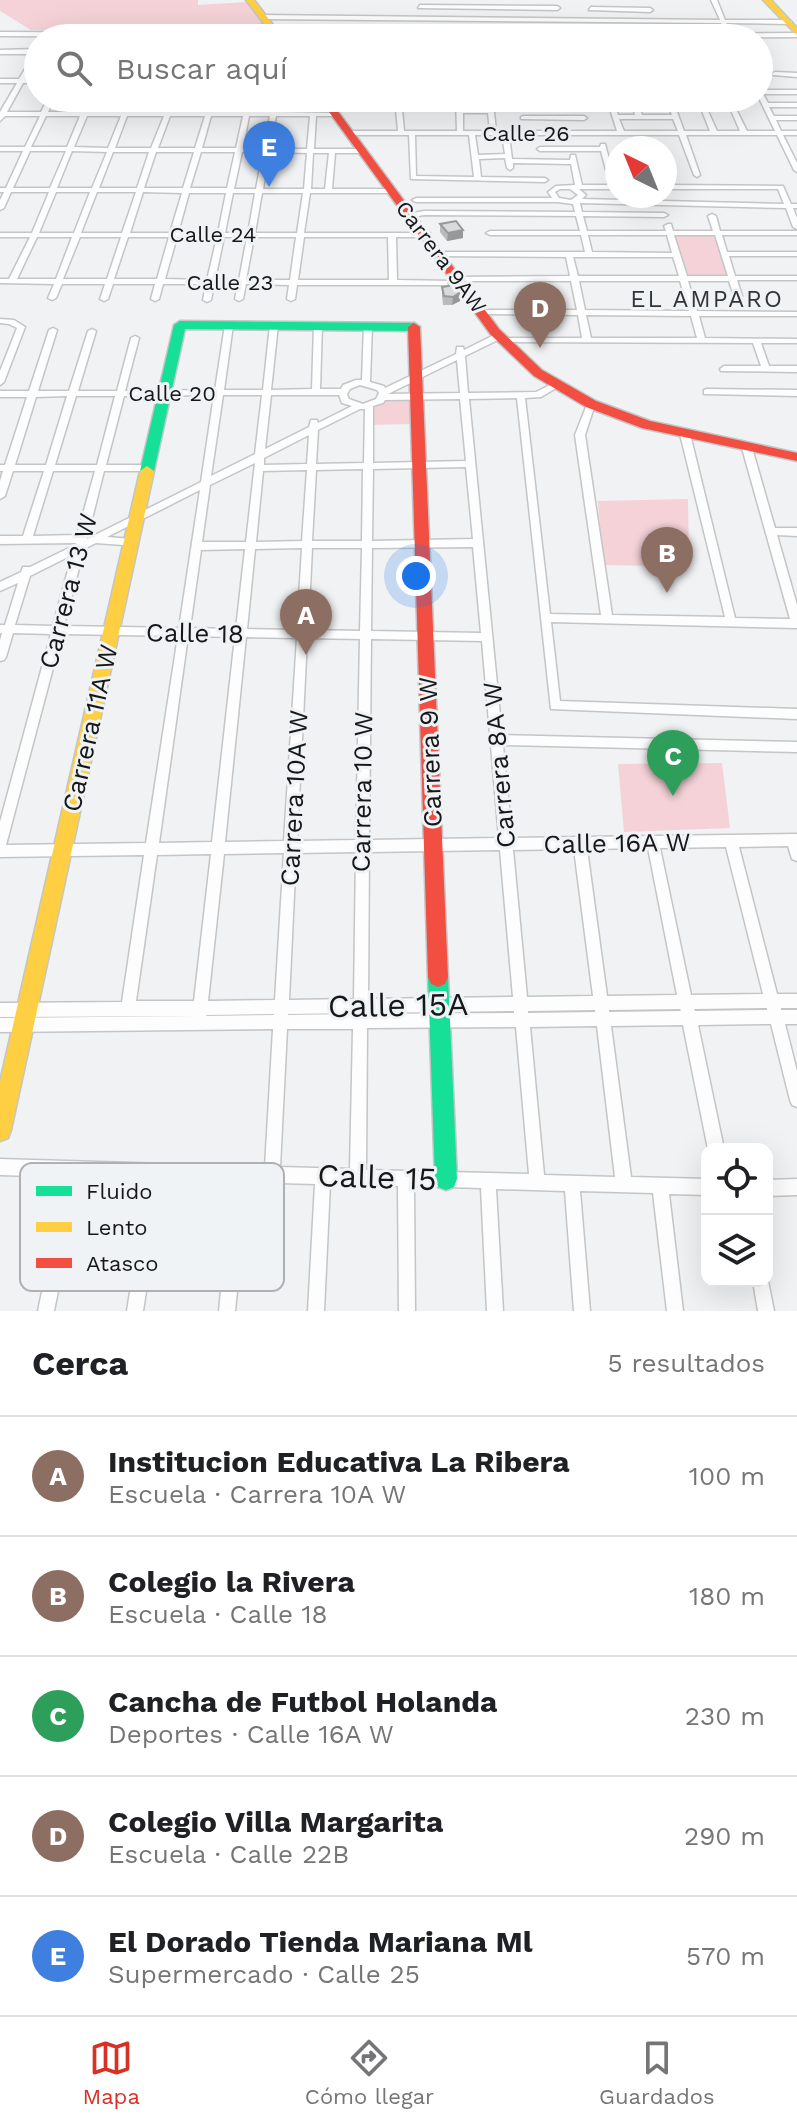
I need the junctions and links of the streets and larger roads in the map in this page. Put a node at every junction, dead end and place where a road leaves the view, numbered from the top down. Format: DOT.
graph roads {
  1 [pos="250,0"];
  2 [pos="555,0"];
  3 [pos="588,0"];
  4 [pos="649,0"];
  5 [pos="714,0"];
  6 [pos="767,0"];
  7 [pos="420,3"];
  8 [pos="477,3"];
  9 [pos="557,8"];
  10 [pos="591,9"];
  11 [pos="650,10"];
  12 [pos="339,18"];
  13 [pos="366,18"];
  14 [pos="420,18"];
  15 [pos="479,18"];
  16 [pos="394,19"];
  17 [pos="558,20"];
  18 [pos="595,21"];
  19 [pos="655,21"];
  20 [pos="724,22"];
  21 [pos="266,24"];
  22 [pos="308,24"];
  23 [pos="339,24"];
  24 [pos="365,24"];
  25 [pos="394,24"];
  26 [pos="479,24"];
  27 [pos="559,24"];
  28 [pos="596,24"];
  29 [pos="657,24"];
  30 [pos="742,24"];
  31 [pos="773,28"];
  32 [pos="794,30"];
  33 [pos="773,32"];
  34 [pos="0,34"];
  35 [pos="14,34"];
  36 [pos="24,35"];
  37 [pos="24,52"];
  38 [pos="1,53"];
  39 [pos="775,74"];
  40 [pos="797,75"];
  41 [pos="24,77"];
  42 [pos="0,81"];
  43 [pos="22,81"];
  44 [pos="773,92"];
  45 [pos="797,92"];
  46 [pos="773,105"];
  47 [pos="797,105"];
  48 [pos="169,112"];
  49 [pos="399,112"];
  50 [pos="460,112"];
  51 [pos="491,112"];
  52 [pos="522,112"];
  53 [pos="551,112"];
  54 [pos="582,112"];
  55 [pos="614,112"];
  56 [pos="638,112"];
  57 [pos="673,112"];
  58 [pos="706,112"];
  59 [pos="736,112"];
  60 [pos="770,112"];
  61 [pos="43,114"];
  62 [pos="83,114"];
  63 [pos="125,114"];
  64 [pos="208,114"];
  65 [pos="247,114"];
  66 [pos="273,114"];
  67 [pos="336,114"];
  68 [pos="168,115"];
  69 [pos="313,115"];
  70 [pos="1,116"];
  71 [pos="617,117"];
  72 [pos="639,117"];
  73 [pos="675,117"];
  74 [pos="523,118"];
  75 [pos="553,118"];
  76 [pos="584,118"];
  77 [pos="773,118"];
  78 [pos="797,118"];
  79 [pos="714,132"];
  80 [pos="744,132"];
  81 [pos="352,133"];
  82 [pos="401,133"];
  83 [pos="412,133"];
  84 [pos="460,133"];
  85 [pos="472,133"];
  86 [pos="493,133"];
  87 [pos="505,133"];
  88 [pos="525,133"];
  89 [pos="537,133"];
  90 [pos="558,133"];
  91 [pos="570,133"];
  92 [pos="586,133"];
  93 [pos="600,133"];
  94 [pos="621,133"];
  95 [pos="640,133"];
  96 [pos="681,133"];
  97 [pos="779,133"];
  98 [pos="797,133"];
  99 [pos="641,136"];
  100 [pos="0,149"];
  101 [pos="25,149"];
  102 [pos="540,149"];
  103 [pos="572,149"];
  104 [pos="604,149"];
  105 [pos="68,150"];
  106 [pos="110,150"];
  107 [pos="198,150"];
  108 [pos="153,151"];
  109 [pos="238,151"];
  110 [pos="266,151"];
  111 [pos="310,151"];
  112 [pos="332,151"];
  113 [pos="364,151"];
  114 [pos="605,152"];
  115 [pos="793,156"];
  116 [pos="475,157"];
  117 [pos="509,159"];
  118 [pos="543,161"];
  119 [pos="574,162"];
  120 [pos="797,170"];
  121 [pos="697,175"];
  122 [pos="478,179"];
  123 [pos="512,179"];
  124 [pos="545,180"];
  125 [pos="576,187"];
  126 [pos="605,187"];
  127 [pos="677,187"];
  128 [pos="95,189"];
  129 [pos="553,189"];
  130 [pos="5,190"];
  131 [pos="140,190"];
  132 [pos="188,190"];
  133 [pos="229,190"];
  134 [pos="258,190"];
  135 [pos="52,191"];
  136 [pos="307,191"];
  137 [pos="328,191"];
  138 [pos="391,191"];
  139 [pos="557,200"];
  140 [pos="576,201"];
  141 [pos="605,201"];
  142 [pos="677,201"];
  143 [pos="793,206"];
  144 [pos="0,208"];
  145 [pos="413,208"];
  146 [pos="662,208"];
  147 [pos="579,214"];
  148 [pos="664,215"];
  149 [pos="712,216"];
  150 [pos="797,230"];
  151 [pos="78,233"];
  152 [pos="490,233"];
  153 [pos="584,233"];
  154 [pos="670,233"];
  155 [pos="717,233"];
  156 [pos="35,234"];
  157 [pos="124,234"];
  158 [pos="175,234"];
  159 [pos="220,234"];
  160 [pos="251,234"];
  161 [pos="298,234"];
  162 [pos="0,235"];
  163 [pos="392,235"];
  164 [pos="427,235"];
  165 [pos="438,254"];
  166 [pos="569,254"];
  167 [pos="589,254"];
  168 [pos="724,254"];
  169 [pos="797,254"];
  170 [pos="676,255"];
  171 [pos="575,278"];
  172 [pos="683,278"];
  173 [pos="732,278"];
  174 [pos="797,278"];
  175 [pos="0,281"];
  176 [pos="12,281"];
  177 [pos="59,281"];
  178 [pos="110,281"];
  179 [pos="458,281"];
  180 [pos="160,282"];
  181 [pos="210,282"];
  182 [pos="243,282"];
  183 [pos="293,282"];
  184 [pos="393,282"];
  185 [pos="738,296"];
  186 [pos="52,298"];
  187 [pos="104,299"];
  188 [pos="155,299"];
  189 [pos="239,299"];
  190 [pos="291,299"];
  191 [pos="207,300"];
  192 [pos="482,312"];
  193 [pos="582,313"];
  194 [pos="693,313"];
  195 [pos="797,314"];
  196 [pos="0,321"];
  197 [pos="229,325"];
  198 [pos="274,325"];
  199 [pos="318,325"];
  200 [pos="368,325"];
  201 [pos="53,330"];
  202 [pos="92,331"];
  203 [pos="499,336"];
  204 [pos="135,338"];
  205 [pos="587,340"];
  206 [pos="702,341"];
  207 [pos="756,341"];
  208 [pos="797,341"];
  209 [pos="460,352"];
  210 [pos="724,369"];
  211 [pos="766,369"];
  212 [pos="797,369"];
  213 [pos="416,374"];
  214 [pos="0,382"];
  215 [pos="366,382"];
  216 [pos="557,385"];
  217 [pos="316,392"];
  218 [pos="382,392"];
  219 [pos="707,392"];
  220 [pos="797,393"];
  221 [pos="165,395"];
  222 [pos="219,395"];
  223 [pos="266,395"];
  224 [pos="32,396"];
  225 [pos="72,396"];
  226 [pos="120,396"];
  227 [pos="0,397"];
  228 [pos="417,397"];
  229 [pos="464,397"];
  230 [pos="521,397"];
  231 [pos="352,401"];
  232 [pos="591,404"];
  233 [pos="314,425"];
  234 [pos="685,434"];
  235 [pos="747,448"];
  236 [pos="261,457"];
  237 [pos="797,457"];
  238 [pos="471,464"];
  239 [pos="420,465"];
  240 [pos="366,466"];
  241 [pos="312,467"];
  242 [pos="4,468"];
  243 [pos="50,468"];
  244 [pos="101,468"];
  245 [pos="149,468"];
  246 [pos="208,479"];
  247 [pos="0,496"];
  248 [pos="140,513"];
  249 [pos="771,531"];
  250 [pos="797,532"];
  251 [pos="0,540"];
  252 [pos="27,540"];
  253 [pos="85,542"];
  254 [pos="132,543"];
  255 [pos="478,543"];
  256 [pos="423,544"];
  257 [pos="307,545"];
  258 [pos="365,545"];
  259 [pos="197,546"];
  260 [pos="251,546"];
  261 [pos="27,569"];
  262 [pos="0,579"];
  263 [pos="0,587"];
  264 [pos="545,618"];
  265 [pos="607,619"];
  266 [pos="731,622"];
  267 [pos="797,623"];
  268 [pos="4,629"];
  269 [pos="57,630"];
  270 [pos="112,631"];
  271 [pos="184,632"];
  272 [pos="240,633"];
  273 [pos="302,634"];
  274 [pos="364,635"];
  275 [pos="426,636"];
  276 [pos="487,637"];
  277 [pos="0,657"];
  278 [pos="797,714"];
  279 [pos="496,740"];
  280 [pos="797,747"];
  281 [pos="795,840"];
  282 [pos="731,841"];
  283 [pos="653,842"];
  284 [pos="580,843"];
  285 [pos="506,844"];
  286 [pos="0,845"];
  287 [pos="433,845"];
  288 [pos="361,846"];
  289 [pos="292,847"];
  290 [pos="217,848"];
  291 [pos="153,849"];
  292 [pos="0,851"];
  293 [pos="63,851"];
  294 [pos="797,855"];
  295 [pos="772,1001"];
  296 [pos="797,1001"];
  297 [pos="684,1002"];
  298 [pos="601,1003"];
  299 [pos="521,1004"];
  300 [pos="128,1009"];
  301 [pos="0,1010"];
  302 [pos="440,1013"];
  303 [pos="281,1014"];
  304 [pos="360,1014"];
  305 [pos="200,1015"];
  306 [pos="110,1016"];
  307 [pos="25,1017"];
  308 [pos="797,1017"];
  309 [pos="687,1018"];
  310 [pos="776,1018"];
  311 [pos="603,1019"];
  312 [pos="522,1020"];
  313 [pos="0,1025"];
  314 [pos="797,1100"];
  315 [pos="0,1130"];
  316 [pos="715,1143"];
  317 [pos="273,1163"];
  318 [pos="0,1167"];
  319 [pos="20,1168"];
  320 [pos="284,1174"];
  321 [pos="323,1176"];
  322 [pos="358,1177"];
  323 [pos="406,1178"];
  324 [pos="446,1179"];
  325 [pos="488,1181"];
  326 [pos="537,1182"];
  327 [pos="572,1183"];
  328 [pos="624,1184"];
  329 [pos="660,1185"];
  330 [pos="701,1187"];
  331 [pos="797,1187"];
  332 [pos="773,1188"];
  333 [pos="762,1287"];
  334 [pos="50,1291"];
  335 [pos="138,1291"];
  336 [pos="229,1291"];
  337 [pos="46,1311"];
  338 [pos="135,1311"];
  339 [pos="227,1311"];
  340 [pos="316,1311"];
  341 [pos="407,1311"];
  342 [pos="495,1311"];
  343 [pos="582,1311"];
  344 [pos="675,1311"];
  345 [pos="766,1311"];
  1 -- 21 [label="street"];
  2 -- 9 [label="street"];
  3 -- 10 [label="street"];
  4 -- 11 [label="street"];
  5 -- 20 [label="street"];
  6 -- 32 [label="street"];
  7 -- 8 [label="street"];
  7 -- 14 [label="street"];
  8 -- 9 [label="street"];
  8 -- 15 [label="street"];
  9 -- 17 [label="street"];
  10 -- 11 [label="street"];
  10 -- 18 [label="street"];
  11 -- 19 [label="street"];
  12 -- 13 [label="street"];
  12 -- 22 [label="street"];
  12 -- 23 [label="street"];
  13 -- 16 [label="street"];
  13 -- 24 [label="street"];
  14 -- 15 [label="street"];
  14 -- 16 [label="street"];
  15 -- 17 [label="street"];
  15 -- 26 [label="street"];
  16 -- 25 [label="street"];
  17 -- 18 [label="street"];
  17 -- 27 [label="street"];
  18 -- 19 [label="street"];
  18 -- 28 [label="street"];
  19 -- 20 [label="street"];
  19 -- 29 [label="street"];
  20 -- 30 [label="street"];
  31 -- 32 [label="street"];
  32 -- 33 [label="street"];
  34 -- 35 [label="street"];
  35 -- 36 [label="street"];
  35 -- 38 [label="street"];
  37 -- 38 [label="street"];
  39 -- 40 [label="street"];
  41 -- 43 [label="street"];
  42 -- 43 [label="street"];
  43 -- 70 [label="street"];
  44 -- 45 [label="street"];
  46 -- 47 [label="street"];
  48 -- 68 [label="street"];
  49 -- 82 [label="street"];
  50 -- 84 [label="street"];
  51 -- 86 [label="street"];
  52 -- 74 [label="street"];
  53 -- 75 [label="street"];
  54 -- 76 [label="street"];
  55 -- 71 [label="street"];
  56 -- 72 [label="street"];
  57 -- 73 [label="street"];
  58 -- 79 [label="street"];
  59 -- 80 [label="street"];
  60 -- 77 [label="street"];
  61 -- 62 [label="street"];
  61 -- 70 [label="street"];
  61 -- 101 [label="street"];
  62 -- 63 [label="street"];
  62 -- 105 [label="street"];
  63 -- 68 [label="street"];
  63 -- 106 [label="street"];
  64 -- 65 [label="street"];
  64 -- 68 [label="street"];
  64 -- 107 [label="street"];
  65 -- 66 [label="street"];
  65 -- 109 [label="street"];
  66 -- 69 [label="street"];
  66 -- 110 [label="street"];
  67 -- 69 [label="street"];
  67 -- 81 [label="street, Carrera 9AW"];
  68 -- 108 [label="street"];
  69 -- 111 [label="street"];
  71 -- 72 [label="street"];
  71 -- 94 [label="street"];
  72 -- 73 [label="street"];
  73 -- 96 [label="street"];
  74 -- 75 [label="street"];
  74 -- 88 [label="street"];
  75 -- 76 [label="street"];
  75 -- 90 [label="street"];
  76 -- 92 [label="street"];
  77 -- 78 [label="street"];
  77 -- 97 [label="street"];
  79 -- 80 [label="street, Calle 26"];
  79 -- 96 [label="street, Calle 26"];
  80 -- 97 [label="street, Calle 26"];
  81 -- 82 [label="street, Calle 26"];
  81 -- 113 [label="street, Carrera 9AW"];
  82 -- 83 [label="street, Calle 26"];
  83 -- 84 [label="street, Calle 26"];
  83 -- 122 [label="street"];
  84 -- 85 [label="street, Calle 26"];
  85 -- 86 [label="street, Calle 26"];
  85 -- 116 [label="street"];
  86 -- 87 [label="street, Calle 26"];
  87 -- 88 [label="street, Calle 26"];
  87 -- 117 [label="street"];
  88 -- 89 [label="street, Calle 26"];
  89 -- 90 [label="street, Calle 26"];
  89 -- 102 [label="street"];
  90 -- 91 [label="street, Calle 26"];
  91 -- 92 [label="street, Calle 26"];
  91 -- 103 [label="street"];
  92 -- 93 [label="street, Calle 26"];
  93 -- 94 [label="street, Calle 26"];
  93 -- 104 [label="street"];
  94 -- 95 [label="street, Calle 26"];
  95 -- 96 [label="street, Calle 26"];
  95 -- 99 [label="street"];
  96 -- 121 [label="street"];
  97 -- 98 [label="street, Calle 26"];
  97 -- 115 [label="street"];
  100 -- 101 [label="street"];
  101 -- 105 [label="street"];
  101 -- 130 [label="street"];
  102 -- 103 [label="street"];
  102 -- 118 [label="street"];
  103 -- 104 [label="street"];
  103 -- 119 [label="street"];
  104 -- 114 [label="street"];
  105 -- 106 [label="street"];
  105 -- 135 [label="street"];
  106 -- 108 [label="street"];
  106 -- 128 [label="street"];
  107 -- 108 [label="street"];
  107 -- 109 [label="street"];
  107 -- 132 [label="street"];
  108 -- 131 [label="street"];
  109 -- 110 [label="street"];
  109 -- 133 [label="street"];
  110 -- 111 [label="street"];
  110 -- 134 [label="street"];
  111 -- 112 [label="street"];
  111 -- 136 [label="street"];
  112 -- 113 [label="street"];
  112 -- 137 [label="street"];
  113 -- 138 [label="street, Carrera 9AW"];
  115 -- 120 [label="street"];
  116 -- 117 [label="street"];
  116 -- 122 [label="street"];
  117 -- 118 [label="street"];
  117 -- 123 [label="street"];
  118 -- 119 [label="street"];
  118 -- 124 [label="street"];
  119 -- 125 [label="street"];
  122 -- 123 [label="street"];
  123 -- 124 [label="street"];
  124 -- 129 [label="street"];
  125 -- 126 [label="street"];
  125 -- 129 [label="street"];
  125 -- 140 [label="street"];
  127 -- 143 [label="street"];
  128 -- 131 [label="street"];
  128 -- 135 [label="street"];
  128 -- 151 [label="street"];
  129 -- 139 [label="street"];
  130 -- 135 [label="street"];
  130 -- 144 [label="street"];
  131 -- 132 [label="street"];
  131 -- 157 [label="street"];
  132 -- 133 [label="street"];
  132 -- 158 [label="street"];
  133 -- 134 [label="street"];
  133 -- 159 [label="street"];
  134 -- 136 [label="street"];
  134 -- 160 [label="street"];
  135 -- 156 [label="street"];
  136 -- 137 [label="street"];
  136 -- 161 [label="street"];
  137 -- 138 [label="street"];
  138 -- 145 [label="street, Carrera 9AW"];
  139 -- 140 [label="street"];
  139 -- 145 [label="street"];
  140 -- 141 [label="street"];
  140 -- 147 [label="street"];
  142 -- 143 [label="street"];
  143 -- 150 [label="street"];
  145 -- 147 [label="street"];
  145 -- 164 [label="street, Carrera 9AW"];
  146 -- 148 [label="street"];
  147 -- 148 [label="street"];
  147 -- 153 [label="street"];
  148 -- 154 [label="street"];
  149 -- 155 [label="street"];
  150 -- 155 [label="street"];
  151 -- 156 [label="street, Calle 24"];
  151 -- 157 [label="street, Calle 24"];
  151 -- 177 [label="street"];
  152 -- 153 [label="street"];
  153 -- 154 [label="street"];
  153 -- 167 [label="street"];
  154 -- 155 [label="street"];
  154 -- 170 [label="street"];
  155 -- 168 [label="street"];
  156 -- 162 [label="street, Calle 24"];
  156 -- 176 [label="street"];
  157 -- 158 [label="street, Calle 24"];
  157 -- 178 [label="street"];
  158 -- 159 [label="street, Calle 24"];
  158 -- 180 [label="street"];
  159 -- 160 [label="street, Calle 24"];
  159 -- 181 [label="street"];
  160 -- 161 [label="street, Calle 24"];
  160 -- 182 [label="street"];
  161 -- 163 [label="street, Calle 24"];
  161 -- 183 [label="street"];
  163 -- 164 [label="street, Calle 24"];
  163 -- 184 [label="street"];
  164 -- 165 [label="street, Carrera 9AW"];
  165 -- 166 [label="street"];
  165 -- 179 [label="street, Carrera 9AW"];
  166 -- 167 [label="street"];
  166 -- 171 [label="street"];
  167 -- 170 [label="street"];
  168 -- 169 [label="street"];
  168 -- 173 [label="street"];
  170 -- 172 [label="street"];
  171 -- 172 [label="street, Calle 23"];
  171 -- 179 [label="street, Calle 23"];
  171 -- 193 [label="street"];
  172 -- 173 [label="street, Calle 23"];
  172 -- 194 [label="street"];
  173 -- 174 [label="street, Calle 23"];
  173 -- 185 [label="street"];
  175 -- 176 [label="street, Calle 23"];
  176 -- 177 [label="street, Calle 23"];
  177 -- 178 [label="street, Calle 23"];
  177 -- 186 [label="street"];
  178 -- 180 [label="street, Calle 23"];
  178 -- 187 [label="street"];
  179 -- 184 [label="street, Calle 23"];
  179 -- 192 [label="street, Carrera 9AW"];
  180 -- 181 [label="street, Calle 23"];
  180 -- 188 [label="street"];
  181 -- 182 [label="street, Calle 23"];
  181 -- 191 [label="street"];
  182 -- 183 [label="street, Calle 23"];
  182 -- 189 [label="street"];
  183 -- 184 [label="street, Calle 23"];
  183 -- 190 [label="street"];
  192 -- 193 [label="street"];
  192 -- 203 [label="street, Carrera 9AW"];
  193 -- 194 [label="street"];
  193 -- 205 [label="street"];
  194 -- 195 [label="street"];
  194 -- 206 [label="street"];
  196 -- 214 [label="street"];
  197 -- 198 [label="street"];
  197 -- 221 [label="street, Carrera 11A W"];
  197 -- 222 [label="street"];
  198 -- 199 [label="street"];
  198 -- 223 [label="street"];
  199 -- 200 [label="street"];
  199 -- 217 [label="street"];
  200 -- 213 [label="street, Carrera 9 W"];
  200 -- 215 [label="street"];
  201 -- 224 [label="street"];
  202 -- 225 [label="street"];
  203 -- 205 [label="street"];
  203 -- 209 [label="street"];
  203 -- 216 [label="street, Carrera 9AW"];
  204 -- 226 [label="street, Carrera 13 W"];
  205 -- 206 [label="street"];
  206 -- 207 [label="street"];
  207 -- 208 [label="street"];
  207 -- 211 [label="street"];
  209 -- 213 [label="street"];
  209 -- 229 [label="street, Carrera 8A W"];
  210 -- 211 [label="street"];
  211 -- 212 [label="street"];
  213 -- 218 [label="street"];
  213 -- 228 [label="street, Carrera 9 W"];
  215 -- 218 [label="street"];
  215 -- 231 [label="street"];
  216 -- 230 [label="street"];
  216 -- 232 [label="street"];
  217 -- 223 [label="street, Calle 20"];
  217 -- 231 [label="street, Calle 20"];
  218 -- 228 [label="street"];
  218 -- 231 [label="street"];
  219 -- 220 [label="street"];
  221 -- 222 [label="street, Calle 20"];
  221 -- 226 [label="street, Calle 20"];
  221 -- 245 [label="street, Carrera 11A W"];
  222 -- 223 [label="street, Calle 20"];
  222 -- 246 [label="street"];
  223 -- 231 [label="street, Calle 20"];
  223 -- 236 [label="street"];
  224 -- 225 [label="street, Calle 20"];
  224 -- 227 [label="street, Calle 20"];
  224 -- 242 [label="street"];
  225 -- 226 [label="street, Calle 20"];
  225 -- 243 [label="street"];
  226 -- 244 [label="street, Carrera 13 W"];
  228 -- 229 [label="street"];
  228 -- 239 [label="street, Carrera 9 W"];
  229 -- 230 [label="street"];
  229 -- 238 [label="street, Carrera 8A W"];
  230 -- 264 [label="street"];
  231 -- 233 [label="street"];
  231 -- 240 [label="street, Carrera 10 W"];
  232 -- 234 [label="street"];
  232 -- 265 [label="street"];
  233 -- 236 [label="street"];
  233 -- 241 [label="street, Carrera 10A W"];
  234 -- 235 [label="street"];
  234 -- 266 [label="street"];
  235 -- 237 [label="street"];
  235 -- 249 [label="street"];
  236 -- 241 [label="street"];
  236 -- 246 [label="street"];
  236 -- 260 [label="street"];
  238 -- 239 [label="street"];
  238 -- 255 [label="street, Carrera 8A W"];
  239 -- 240 [label="street"];
  239 -- 256 [label="street, Carrera 9 W"];
  240 -- 241 [label="street"];
  240 -- 258 [label="street, Carrera 10 W"];
  241 -- 257 [label="street, Carrera 10A W"];
  242 -- 243 [label="street"];
  242 -- 247 [label="street"];
  243 -- 244 [label="street"];
  243 -- 252 [label="street"];
  244 -- 245 [label="street"];
  244 -- 253 [label="street, Carrera 13 W"];
  245 -- 248 [label="street, Carrera 11A W"];
  246 -- 248 [label="street"];
  246 -- 259 [label="street"];
  248 -- 253 [label="street"];
  248 -- 254 [label="street, Carrera 11A W"];
  249 -- 250 [label="street"];
  249 -- 267 [label="street"];
  251 -- 252 [label="street"];
  252 -- 253 [label="street"];
  253 -- 254 [label="street"];
  253 -- 261 [label="street"];
  253 -- 269 [label="street, Carrera 13 W"];
  254 -- 270 [label="street, Carrera 11A W"];
  255 -- 256 [label="street"];
  255 -- 276 [label="street, Carrera 8A W"];
  256 -- 258 [label="street"];
  256 -- 275 [label="street, Carrera 9 W"];
  257 -- 258 [label="street"];
  257 -- 260 [label="street"];
  257 -- 273 [label="street, Carrera 10A W"];
  258 -- 274 [label="street, Carrera 10 W"];
  259 -- 260 [label="street"];
  259 -- 271 [label="street"];
  260 -- 272 [label="street"];
  261 -- 262 [label="street"];
  261 -- 263 [label="street"];
  261 -- 268 [label="street"];
  264 -- 265 [label="street"];
  264 -- 278 [label="street"];
  265 -- 266 [label="street"];
  266 -- 267 [label="street"];
  268 -- 269 [label="street, Calle 18"];
  268 -- 277 [label="street"];
  269 -- 270 [label="street, Calle 18"];
  269 -- 286 [label="street, Carrera 13 W"];
  270 -- 271 [label="street, Calle 18"];
  270 -- 293 [label="street, Carrera 11A W"];
  271 -- 272 [label="street, Calle 18"];
  271 -- 291 [label="street"];
  272 -- 273 [label="street, Calle 18"];
  272 -- 290 [label="street"];
  273 -- 274 [label="street, Calle 18"];
  273 -- 289 [label="street, Carrera 10A W"];
  274 -- 275 [label="street, Calle 18"];
  274 -- 288 [label="street, Carrera 10 W"];
  275 -- 276 [label="street, Calle 18"];
  275 -- 287 [label="street, Carrera 9 W"];
  276 -- 279 [label="street, Carrera 8A W"];
  279 -- 280 [label="street"];
  279 -- 285 [label="street, Carrera 8A W"];
  281 -- 282 [label="street, Calle 16A W"];
  281 -- 294 [label="street"];
  282 -- 283 [label="street, Calle 16A W"];
  282 -- 295 [label="street"];
  283 -- 284 [label="street, Calle 16A W"];
  283 -- 297 [label="street"];
  284 -- 285 [label="street, Calle 16A W"];
  284 -- 298 [label="street"];
  285 -- 287 [label="street, Calle 16A W"];
  285 -- 299 [label="street, Carrera 8A W"];
  287 -- 288 [label="street, Calle 16A W"];
  287 -- 302 [label="street, Carrera 9 W"];
  288 -- 289 [label="street, Calle 16A W"];
  288 -- 304 [label="street, Carrera 10 W"];
  289 -- 290 [label="street, Calle 16A W"];
  289 -- 303 [label="street, Carrera 10A W"];
  290 -- 291 [label="street, Calle 16A W"];
  290 -- 305 [label="street"];
  291 -- 293 [label="street, Calle 16A W"];
  291 -- 300 [label="street"];
  292 -- 293 [label="street, Calle 16A W"];
  293 -- 307 [label="street, Carrera 11A W"];
  295 -- 296 [label="street, Calle 15A"];
  295 -- 297 [label="street, Calle 15A"];
  295 -- 310 [label="street"];
  297 -- 298 [label="street, Calle 15A"];
  297 -- 309 [label="street"];
  298 -- 299 [label="street, Calle 15A"];
  298 -- 311 [label="street"];
  299 -- 302 [label="street, Calle 15A"];
  299 -- 312 [label="street, Carrera 8A W"];
  300 -- 305 [label="street, Calle 15A"];
  300 -- 306 [label="street, Calle 15A"];
  301 -- 307 [label="street, Calle 15A"];
  302 -- 304 [label="street, Calle 15A"];
  302 -- 312 [label="street, Calle 15A"];
  302 -- 324 [label="street, Carrera 9 W"];
  303 -- 304 [label="street, Calle 15A"];
  303 -- 305 [label="street, Calle 15A"];
  303 -- 317 [label="street, Carrera 10A W"];
  304 -- 322 [label="street, Carrera 10 W"];
  305 -- 306 [label="street, Calle 15A"];
  306 -- 307 [label="street, Calle 15A"];
  307 -- 313 [label="street, Calle 15A"];
  307 -- 315 [label="street, Carrera 11A W"];
  308 -- 310 [label="street, Calle 15A"];
  309 -- 310 [label="street, Calle 15A"];
  309 -- 311 [label="street, Calle 15A"];
  309 -- 316 [label="street"];
  310 -- 314 [label="street"];
  311 -- 312 [label="street, Calle 15A"];
  311 -- 328 [label="street"];
  312 -- 326 [label="street, Carrera 8A W"];
  318 -- 319 [label="street, Calle 15"];
  320 -- 321 [label="street, Calle 15"];
  321 -- 322 [label="street, Calle 15"];
  321 -- 340 [label="street"];
  322 -- 323 [label="street, Calle 15"];
  323 -- 324 [label="street, Calle 15"];
  323 -- 341 [label="street"];
  324 -- 325 [label="street, Calle 15"];
  325 -- 326 [label="street, Calle 15"];
  325 -- 342 [label="street"];
  326 -- 327 [label="street, Calle 15"];
  327 -- 328 [label="street, Calle 15"];
  327 -- 343 [label="street"];
  328 -- 329 [label="street, Calle 15"];
  329 -- 330 [label="street, Calle 15"];
  329 -- 344 [label="street"];
  331 -- 332 [label="street"];
  333 -- 345 [label="street"];
  334 -- 337 [label="street"];
  335 -- 338 [label="street"];
  336 -- 339 [label="street"];
}
